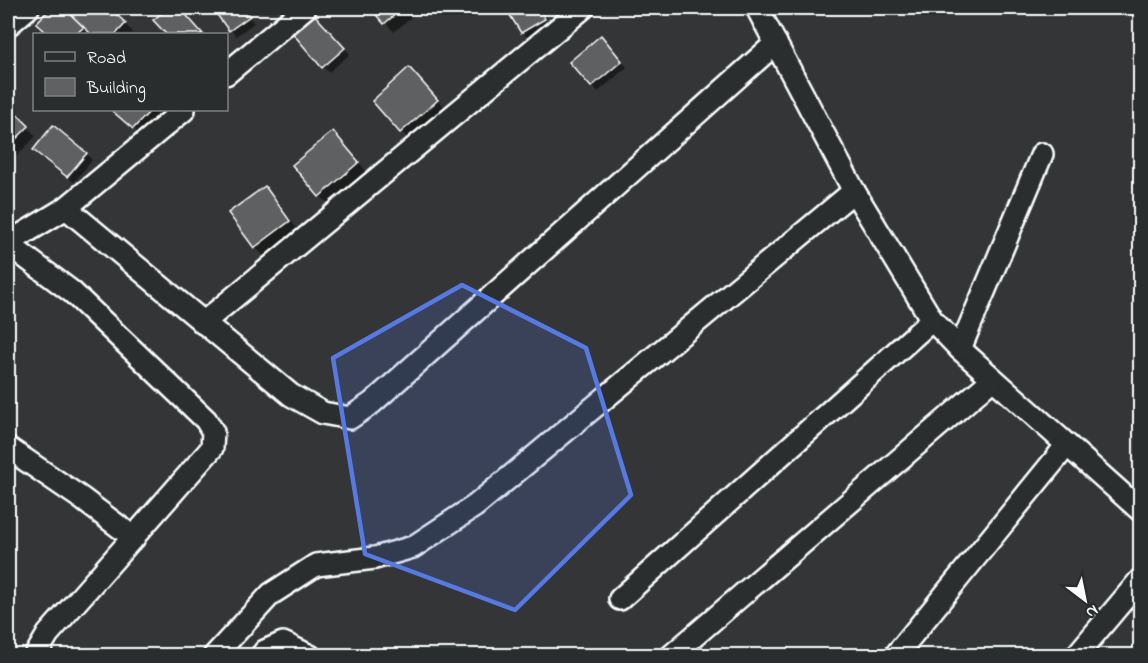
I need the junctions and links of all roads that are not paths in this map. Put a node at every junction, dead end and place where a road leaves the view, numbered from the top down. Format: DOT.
graph roads {
  1 [pos="28,8"];
  2 [pos="305,8"];
  3 [pos="583,8"];
  4 [pos="757,8"];
  5 [pos="8,25"];
  6 [pos="776,43"];
  7 [pos="228,72"];
  8 [pos="183,111"];
  9 [pos="1042,154"];
  10 [pos="854,191"];
  11 [pos="66,208"];
  12 [pos="8,244"];
  13 [pos="932,320"];
  14 [pos="202,323"];
  15 [pos="960,349"];
  16 [pos="993,379"];
  17 [pos="1067,446"];
  18 [pos="8,448"];
  19 [pos="1112,486"];
  20 [pos="1140,488"];
  21 [pos="1140,510"];
  22 [pos="134,538"];
  23 [pos="1140,580"];
  24 [pos="620,599"];
  25 [pos="673,655"];
  26 [pos="35,656"];
  27 [pos="214,656"];
  28 [pos="261,656"];
  29 [pos="310,656"];
  30 [pos="895,656"];
  31 [pos="1076,656"];
  1 -- 5 [label="street"];
  2 -- 7 [label="street"];
  3 -- 14 [label="street"];
  4 -- 6 [label="street"];
  6 -- 10 [label="street"];
  6 -- 14 [label="street"];
  8 -- 11 [label="street"];
  9 -- 15 [label="street"];
  10 -- 13 [label="street"];
  10 -- 27 [label="street"];
  11 -- 12 [label="street"];
  11 -- 14 [label="street"];
  12 -- 22 [label="street"];
  13 -- 15 [label="street"];
  13 -- 24 [label="street"];
  15 -- 16 [label="street"];
  16 -- 17 [label="street"];
  16 -- 25 [label="street"];
  17 -- 19 [label="street"];
  17 -- 30 [label="street"];
  18 -- 22 [label="street"];
  19 -- 20 [label="street"];
  19 -- 21 [label="street"];
  22 -- 26 [label="street"];
  23 -- 31 [label="street"];
  28 -- 29 [label="street"];
}
